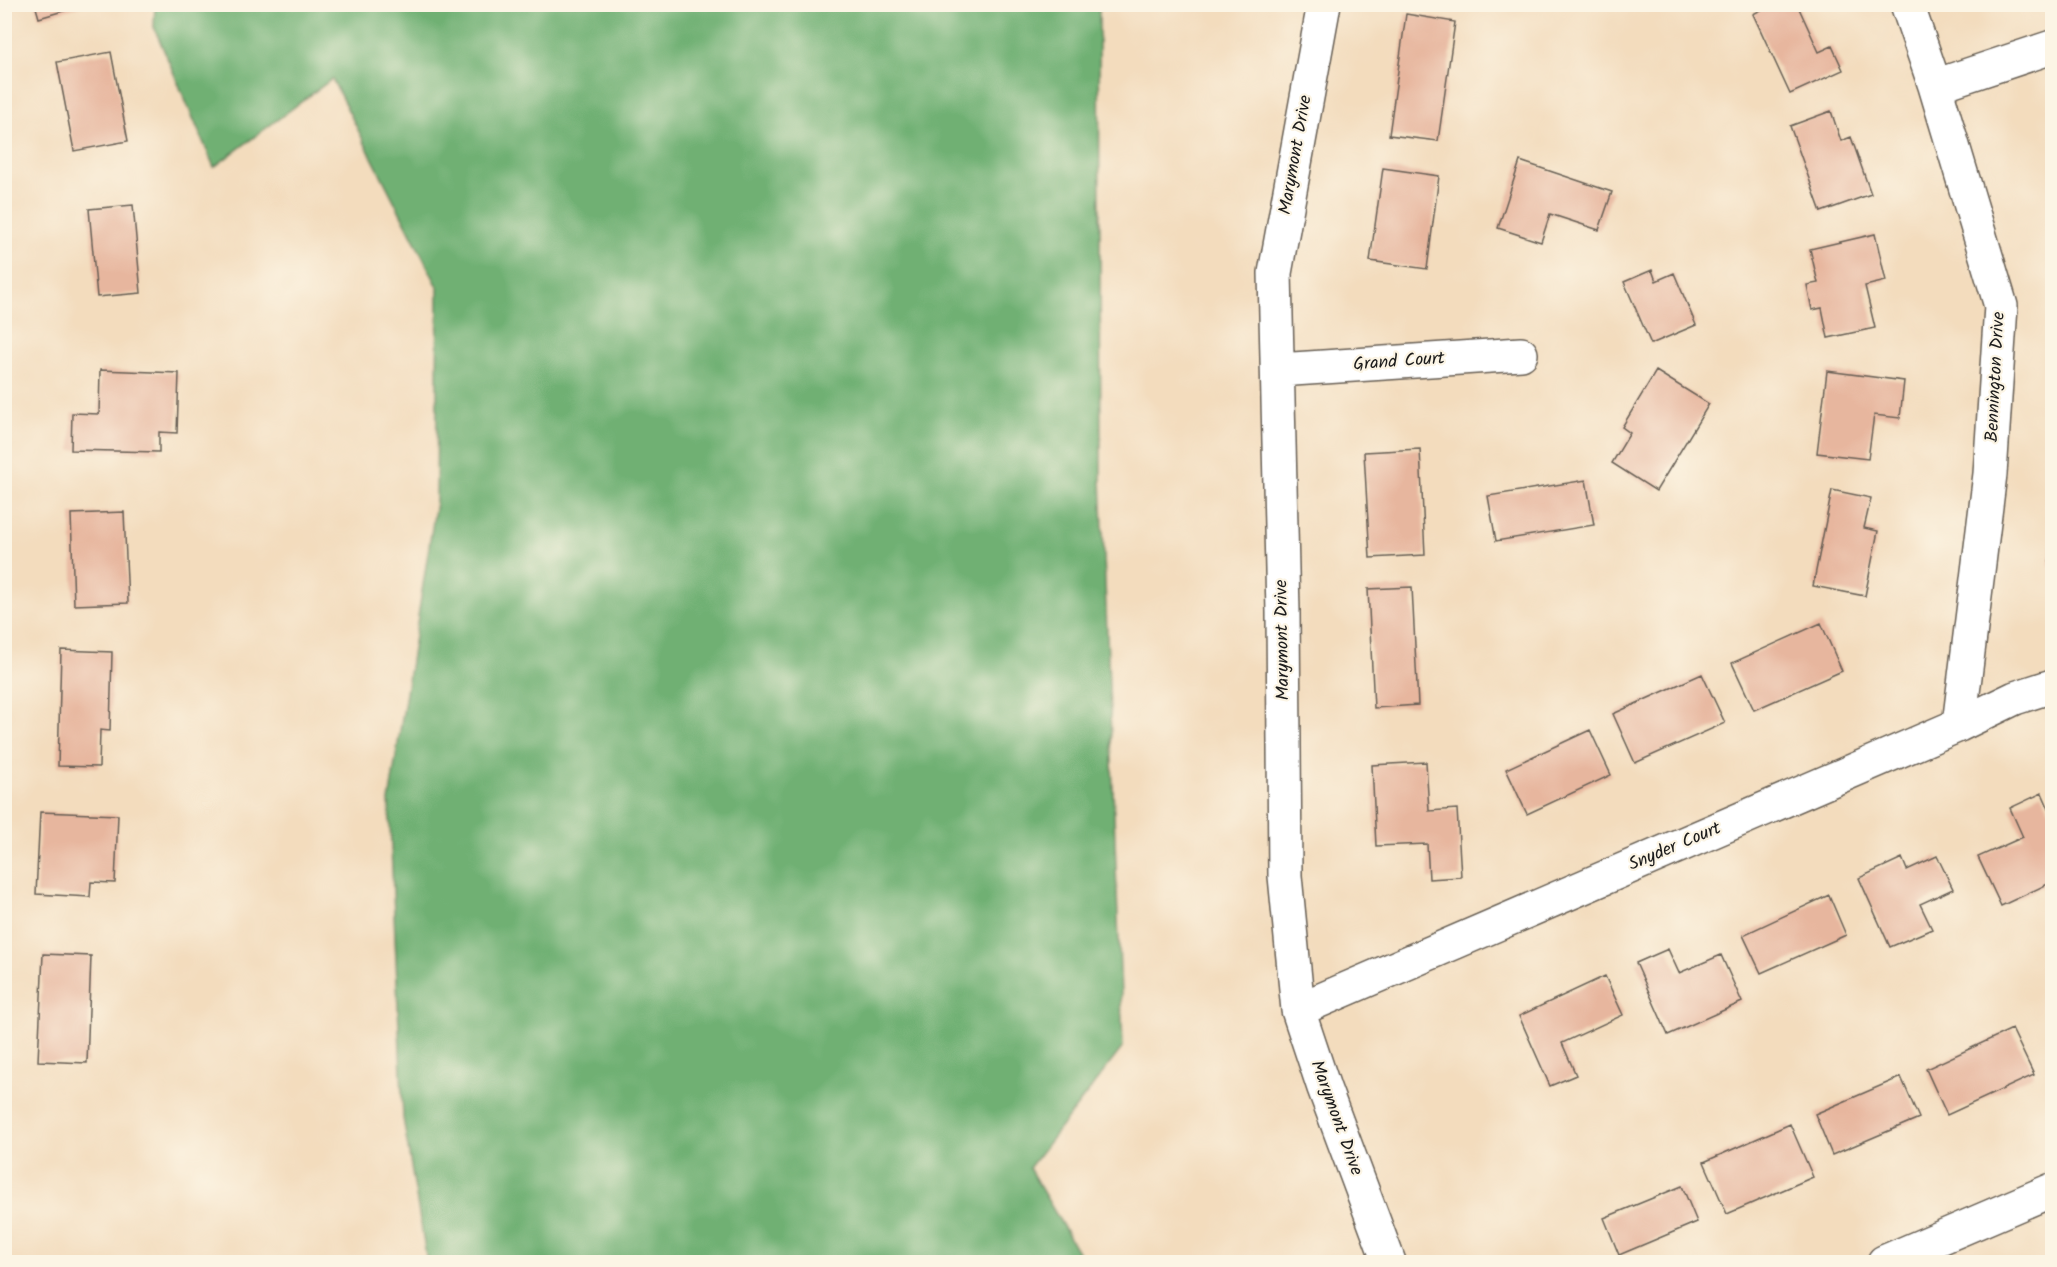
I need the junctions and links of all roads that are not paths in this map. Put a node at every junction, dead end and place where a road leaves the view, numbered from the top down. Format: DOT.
graph roads {
  1 [pos="1324,4"];
  2 [pos="1907,4"];
  3 [pos="2052,47"];
  4 [pos="1935,86"];
  5 [pos="1521,354"];
  6 [pos="1278,370"];
  7 [pos="2052,686"];
  8 [pos="1959,725"];
  9 [pos="1298,1010"];
  10 [pos="2052,1190"];
  11 [pos="1389,1263"];
  12 [pos="1884,1263"];
  1 -- 6 [label="street, Marymont Drive"];
  2 -- 4 [label="street, Bennington Drive"];
  3 -- 4 [label="street"];
  4 -- 8 [label="street, Bennington Drive"];
  5 -- 6 [label="street, Grand Court"];
  6 -- 9 [label="street, Marymont Drive"];
  7 -- 8 [label="street, Snyder Court"];
  8 -- 9 [label="street, Snyder Court"];
  9 -- 11 [label="street, Marymont Drive"];
  10 -- 12 [label="street"];
}
